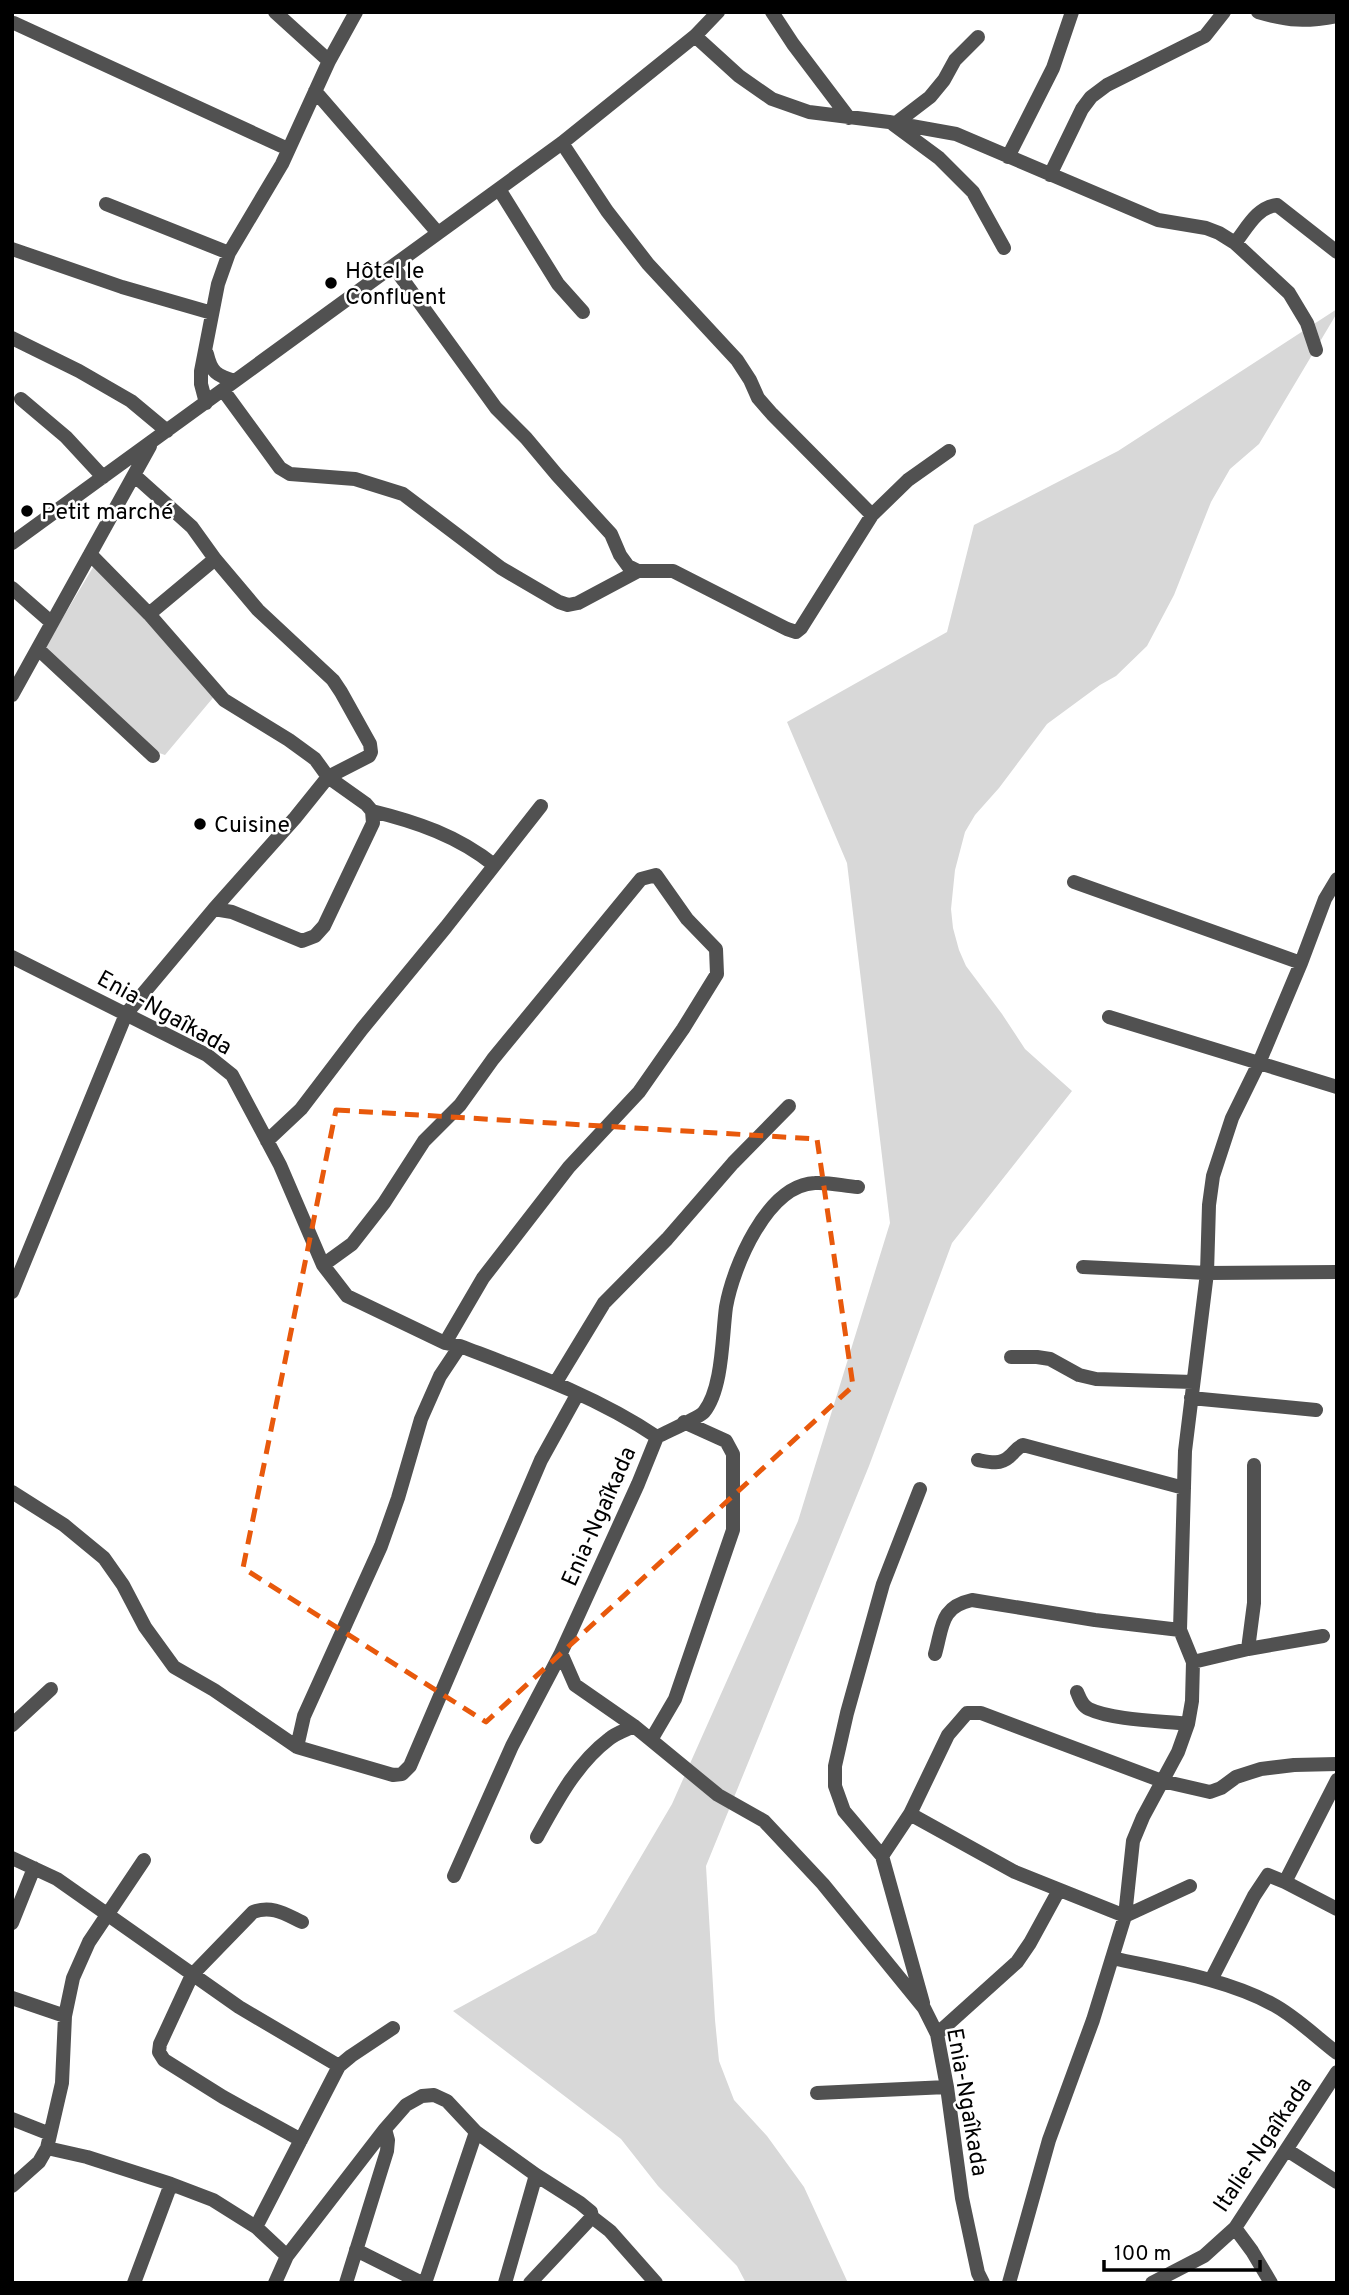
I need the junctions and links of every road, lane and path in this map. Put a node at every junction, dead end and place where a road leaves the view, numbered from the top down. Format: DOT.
graph roads {
  1 [pos="275,12"];
  2 [pos="356,12"];
  3 [pos="718,12"];
  4 [pos="772,12"];
  5 [pos="1072,12"];
  6 [pos="1224,12"];
  7 [pos="1258,12"];
  8 [pos="1337,16"];
  9 [pos="14,23"];
  10 [pos="695,36"];
  11 [pos="978,37"];
  12 [pos="329,61"];
  13 [pos="315,91"];
  14 [pos="849,118"];
  15 [pos="893,122"];
  16 [pos="562,143"];
  17 [pos="288,149"];
  18 [pos="1008,157"];
  19 [pos="1049,175"];
  20 [pos="499,189"];
  21 [pos="106,204"];
  22 [pos="438,233"];
  23 [pos="1235,243"];
  24 [pos="1004,248"];
  25 [pos="12,249"];
  26 [pos="229,253"];
  27 [pos="1337,253"];
  28 [pos="393,266"];
  29 [pos="212,313"];
  30 [pos="583,313"];
  31 [pos="12,338"];
  32 [pos="1316,350"];
  33 [pos="206,352"];
  34 [pos="229,386"];
  35 [pos="21,398"];
  36 [pos="206,403"];
  37 [pos="167,431"];
  38 [pos="152,442"];
  39 [pos="949,452"];
  40 [pos="134,475"];
  41 [pos="103,477"];
  42 [pos="872,515"];
  43 [pos="12,543"];
  44 [pos="90,554"];
  45 [pos="215,559"];
  46 [pos="638,571"];
  47 [pos="12,589"];
  48 [pos="149,614"];
  49 [pos="52,623"];
  50 [pos="38,649"];
  51 [pos="12,695"];
  52 [pos="153,756"];
  53 [pos="328,777"];
  54 [pos="541,806"];
  55 [pos="372,811"];
  56 [pos="494,865"];
  57 [pos="1337,879"];
  58 [pos="1074,882"];
  59 [pos="214,909"];
  60 [pos="12,957"];
  61 [pos="1301,963"];
  62 [pos="126,1014"];
  63 [pos="1109,1017"];
  64 [pos="1259,1063"];
  65 [pos="1337,1087"];
  66 [pos="789,1106"];
  67 [pos="267,1141"];
  68 [pos="858,1187"];
  69 [pos="12,1252"];
  70 [pos="27,1255"];
  71 [pos="323,1265"];
  72 [pos="1083,1267"];
  73 [pos="1337,1272"];
  74 [pos="1207,1273"];
  75 [pos="12,1292"];
  76 [pos="444,1343"];
  77 [pos="460,1346"];
  78 [pos="1010,1357"];
  79 [pos="556,1382"];
  80 [pos="1193,1382"];
  81 [pos="577,1395"];
  82 [pos="1191,1398"];
  83 [pos="1316,1410"];
  84 [pos="684,1422"];
  85 [pos="657,1437"];
  86 [pos="978,1460"];
  87 [pos="1254,1465"];
  88 [pos="1184,1488"];
  89 [pos="920,1489"];
  90 [pos="12,1492"];
  91 [pos="1180,1630"];
  92 [pos="1323,1636"];
  93 [pos="1248,1649"];
  94 [pos="561,1653"];
  95 [pos="935,1654"];
  96 [pos="1194,1662"];
  97 [pos="51,1689"];
  98 [pos="1077,1692"];
  99 [pos="1188,1724"];
  100 [pos="12,1725"];
  101 [pos="634,1726"];
  102 [pos="652,1740"];
  103 [pos="297,1747"];
  104 [pos="1337,1764"];
  105 [pos="1337,1780"];
  106 [pos="1162,1781"];
  107 [pos="911,1814"];
  108 [pos="537,1837"];
  109 [pos="883,1856"];
  110 [pos="12,1858"];
  111 [pos="144,1860"];
  112 [pos="34,1868"];
  113 [pos="454,1876"];
  114 [pos="1285,1882"];
  115 [pos="1190,1886"];
  116 [pos="1059,1890"];
  117 [pos="1337,1909"];
  118 [pos="106,1914"];
  119 [pos="1125,1916"];
  120 [pos="302,1922"];
  121 [pos="12,1923"];
  122 [pos="1112,1958"];
  123 [pos="192,1975"];
  124 [pos="1211,1980"];
  125 [pos="12,1998"];
  126 [pos="924,2008"];
  127 [pos="65,2017"];
  128 [pos="393,2028"];
  129 [pos="937,2034"];
  130 [pos="1337,2053"];
  131 [pos="339,2066"];
  132 [pos="1337,2072"];
  133 [pos="947,2087"];
  134 [pos="817,2092"];
  135 [pos="12,2119"];
  136 [pos="385,2129"];
  137 [pos="476,2132"];
  138 [pos="301,2140"];
  139 [pos="49,2141"];
  140 [pos="1287,2150"];
  141 [pos="536,2175"];
  142 [pos="1337,2182"];
  143 [pos="171,2184"];
  144 [pos="12,2186"];
  145 [pos="592,2217"];
  146 [pos="256,2227"];
  147 [pos="1235,2228"];
  148 [pos="356,2250"];
  149 [pos="287,2256"];
  150 [pos="134,2283"];
  151 [pos="275,2283"];
  152 [pos="346,2283"];
  153 [pos="423,2283"];
  154 [pos="505,2283"];
  155 [pos="530,2283"];
  156 [pos="656,2283"];
  157 [pos="983,2283"];
  158 [pos="1009,2283"];
  159 [pos="1153,2283"];
  160 [pos="1271,2283"];
  1 -- 12 [label="street"];
  2 -- 12 [label="street"];
  3 -- 10 [label="street"];
  4 -- 14 [label="street"];
  5 -- 18 [label="street"];
  6 -- 19 [label="street"];
  7 -- 8 [label="street"];
  9 -- 17 [label="street"];
  10 -- 14 [label="street"];
  10 -- 16 [label="street"];
  11 -- 15 [label="street"];
  12 -- 13 [label="street"];
  13 -- 17 [label="street"];
  13 -- 22 [label="street"];
  14 -- 15 [label="street"];
  15 -- 18 [label="street"];
  15 -- 24 [label="street"];
  16 -- 20 [label="street"];
  16 -- 42 [label="street"];
  17 -- 26 [label="street"];
  18 -- 19 [label="street"];
  19 -- 23 [label="street"];
  20 -- 22 [label="street"];
  20 -- 30 [label="street"];
  21 -- 26 [label="street"];
  22 -- 28 [label="street"];
  23 -- 27 [label="street"];
  23 -- 32 [label="street"];
  25 -- 29 [label="street"];
  26 -- 29 [label="street"];
  28 -- 34 [label="street"];
  28 -- 46 [label="street"];
  29 -- 33 [label="street"];
  31 -- 37 [label="street"];
  33 -- 34 [label="street"];
  33 -- 36 [label="street"];
  34 -- 36 [label="street"];
  34 -- 46 [label="street"];
  35 -- 41 [label="street"];
  36 -- 37 [label="street"];
  37 -- 38 [label="street"];
  38 -- 40 [label="street"];
  38 -- 41 [label="street"];
  39 -- 42 [label="street"];
  40 -- 44 [label="street"];
  40 -- 45 [label="street"];
  41 -- 43 [label="street"];
  42 -- 46 [label="street"];
  44 -- 48 [label="street"];
  44 -- 49 [label="street"];
  45 -- 48 [label="street"];
  45 -- 53 [label="street"];
  47 -- 49 [label="street"];
  48 -- 53 [label="street"];
  49 -- 50 [label="street"];
  50 -- 51 [label="street"];
  50 -- 52 [label="street"];
  53 -- 55 [label="street"];
  53 -- 59 [label="street"];
  54 -- 56 [label="street"];
  55 -- 56 [label="street"];
  55 -- 59 [label="street"];
  56 -- 67 [label="street"];
  57 -- 61 [label="street"];
  58 -- 61 [label="street"];
  59 -- 62 [label="street"];
  60 -- 62 [label="street, Enia-Ngaîkada"];
  61 -- 64 [label="street"];
  62 -- 67 [label="street, Enia-Ngaîkada"];
  62 -- 70 [label="street"];
  63 -- 64 [label="street"];
  64 -- 65 [label="street"];
  64 -- 74 [label="street"];
  66 -- 79 [label="street"];
  67 -- 71 [label="street, Enia-Ngaîkada"];
  68 -- 84 [label="street"];
  69 -- 70 [label="street"];
  70 -- 75 [label="street"];
  71 -- 76 [label="street, Enia-Ngaîkada"];
  71 -- 76 [label="street"];
  72 -- 74 [label="street"];
  73 -- 74 [label="street"];
  74 -- 80 [label="street"];
  76 -- 77 [label="street, Enia-Ngaîkada"];
  77 -- 79 [label="street, Enia-Ngaîkada"];
  77 -- 103 [label="street"];
  78 -- 80 [label="street"];
  79 -- 81 [label="street, Enia-Ngaîkada"];
  80 -- 82 [label="street"];
  81 -- 85 [label="street, Enia-Ngaîkada"];
  81 -- 103 [label="street"];
  82 -- 83 [label="street"];
  82 -- 88 [label="street"];
  84 -- 85 [label="street"];
  84 -- 102 [label="street"];
  85 -- 94 [label="street, Enia-Ngaîkada"];
  86 -- 88 [label="street"];
  87 -- 93 [label="street"];
  88 -- 91 [label="street"];
  89 -- 109 [label="street"];
  90 -- 103 [label="street"];
  91 -- 95 [label="street"];
  91 -- 96 [label="street"];
  92 -- 93 [label="street"];
  93 -- 96 [label="street"];
  94 -- 101 [label="street, Enia-Ngaîkada"];
  94 -- 113 [label="street"];
  96 -- 99 [label="street"];
  97 -- 100 [label="street"];
  98 -- 99 [label="street"];
  99 -- 106 [label="street"];
  101 -- 102 [label="street, Enia-Ngaîkada"];
  101 -- 108 [label="street"];
  102 -- 126 [label="street, Enia-Ngaîkada"];
  104 -- 106 [label="street"];
  105 -- 114 [label="street"];
  106 -- 107 [label="street"];
  106 -- 119 [label="street"];
  107 -- 109 [label="street"];
  107 -- 116 [label="street"];
  109 -- 126 [label="street"];
  110 -- 112 [label="street"];
  111 -- 118 [label="street"];
  112 -- 118 [label="street"];
  112 -- 121 [label="street"];
  114 -- 117 [label="street"];
  114 -- 124 [label="street"];
  115 -- 119 [label="street"];
  116 -- 119 [label="street"];
  116 -- 129 [label="street"];
  118 -- 123 [label="street"];
  118 -- 127 [label="street"];
  119 -- 122 [label="street"];
  120 -- 123 [label="street"];
  122 -- 124 [label="street"];
  122 -- 158 [label="street"];
  123 -- 131 [label="street"];
  123 -- 138 [label="street"];
  124 -- 130 [label="street"];
  125 -- 127 [label="street"];
  126 -- 129 [label="street, Enia-Ngaîkada"];
  127 -- 139 [label="street"];
  128 -- 131 [label="street"];
  129 -- 133 [label="street, Enia-Ngaîkada"];
  131 -- 138 [label="street"];
  132 -- 140 [label="street, Italie-Ngaîkada"];
  133 -- 134 [label="street"];
  133 -- 157 [label="street, Enia-Ngaîkada"];
  135 -- 139 [label="street"];
  136 -- 137 [label="street"];
  136 -- 148 [label="street"];
  136 -- 149 [label="street"];
  137 -- 141 [label="street"];
  137 -- 153 [label="street"];
  138 -- 146 [label="street"];
  139 -- 143 [label="street"];
  139 -- 144 [label="street"];
  140 -- 142 [label="street"];
  140 -- 147 [label="street, Italie-Ngaîkada"];
  141 -- 145 [label="street"];
  141 -- 154 [label="street"];
  143 -- 146 [label="street"];
  143 -- 150 [label="street"];
  145 -- 155 [label="street"];
  145 -- 156 [label="street"];
  146 -- 149 [label="street"];
  147 -- 159 [label="street, Italie-Ngaîkada"];
  147 -- 160 [label="street"];
  148 -- 152 [label="street"];
  148 -- 153 [label="street"];
  149 -- 151 [label="street"];
}
